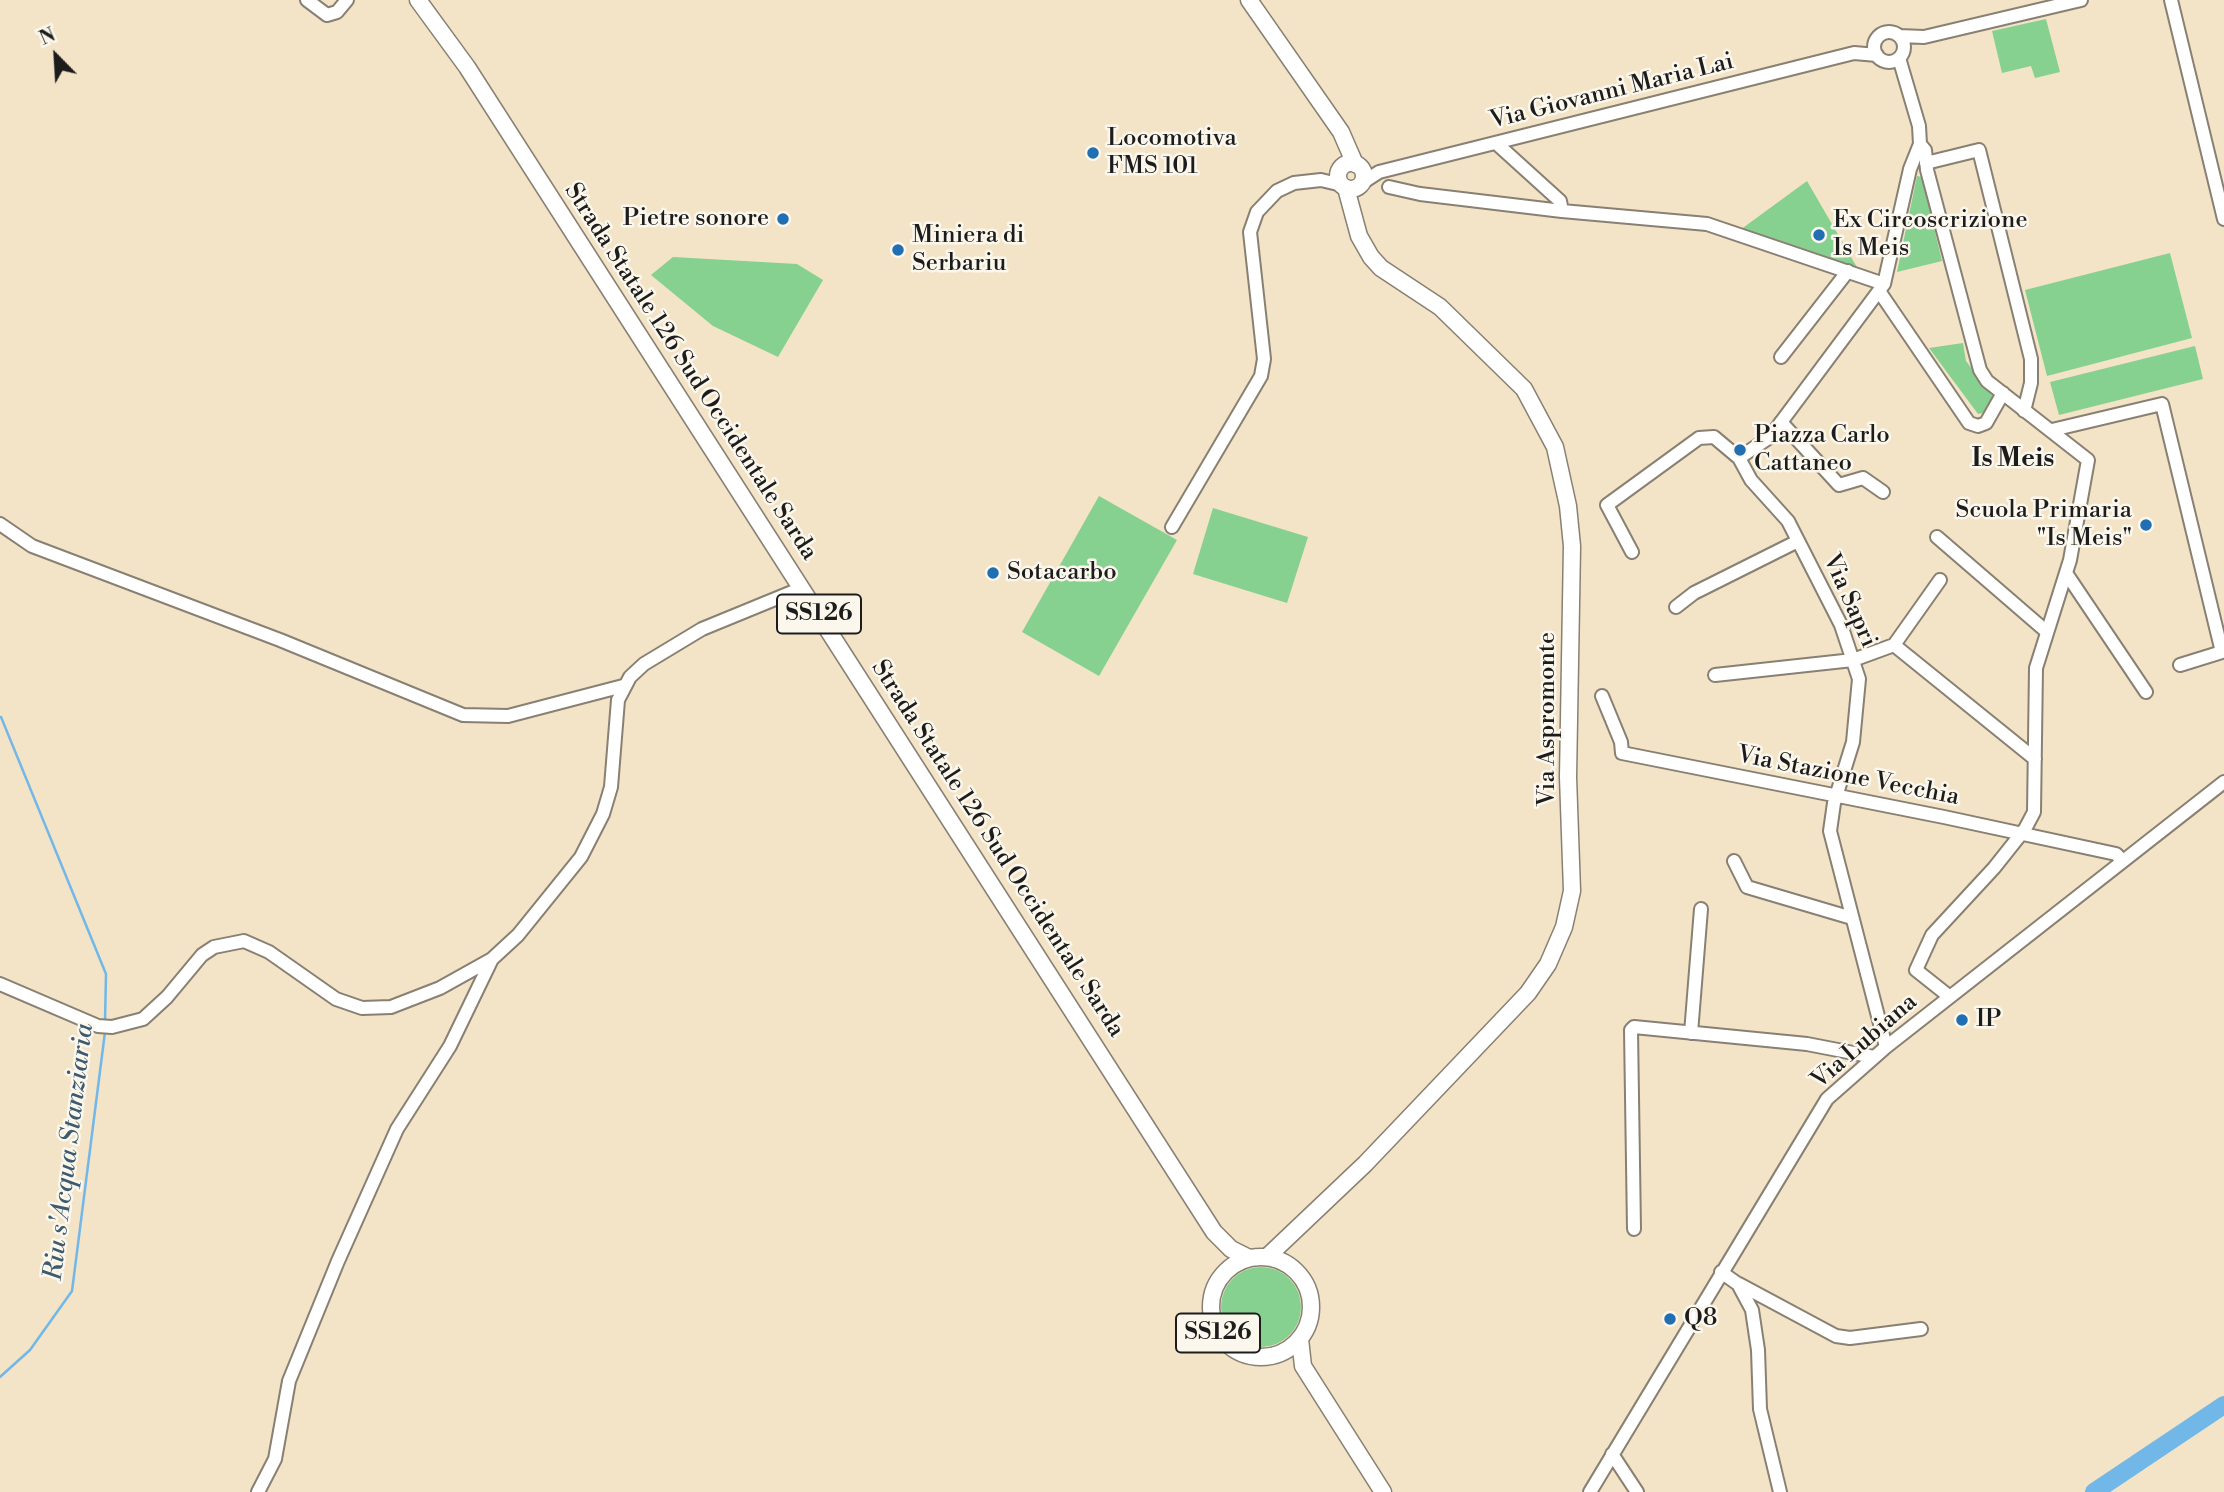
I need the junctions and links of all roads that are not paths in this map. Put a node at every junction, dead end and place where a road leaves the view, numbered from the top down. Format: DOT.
graph roads {
  1 [pos="307,0"];
  2 [pos="347,0"];
  3 [pos="418,0"];
  4 [pos="1249,0"];
  5 [pos="2081,0"];
  6 [pos="2171,0"];
  7 [pos="1875,41"];
  8 [pos="1898,51"];
  9 [pos="1854,52"];
  10 [pos="1877,55"];
  11 [pos="1496,143"];
  12 [pos="1920,144"];
  13 [pos="1927,166"];
  14 [pos="1910,169"];
  15 [pos="1351,177"];
  16 [pos="1389,187"];
  17 [pos="1562,211"];
  18 [pos="2224,219"];
  19 [pos="1848,271"];
  20 [pos="1882,288"];
  21 [pos="1781,357"];
  22 [pos="2003,393"];
  23 [pos="2024,411"];
  24 [pos="1782,422"];
  25 [pos="2053,430"];
  26 [pos="1739,458"];
  27 [pos="1883,492"];
  28 [pos="0,524"];
  29 [pos="1172,527"];
  30 [pos="1937,537"];
  31 [pos="1798,541"];
  32 [pos="1632,552"];
  33 [pos="2066,573"];
  34 [pos="1940,580"];
  35 [pos="802,589"];
  36 [pos="1676,607"];
  37 [pos="2047,632"];
  38 [pos="1894,645"];
  39 [pos="1853,660"];
  40 [pos="2180,665"];
  41 [pos="1715,675"];
  42 [pos="623,686"];
  43 [pos="2146,692"];
  44 [pos="1602,696"];
  45 [pos="2035,760"];
  46 [pos="2224,782"];
  47 [pos="1837,796"];
  48 [pos="2020,835"];
  49 [pos="1734,861"];
  50 [pos="2123,861"];
  51 [pos="1701,909"];
  52 [pos="1852,918"];
  53 [pos="492,959"];
  54 [pos="0,984"];
  55 [pos="1950,997"];
  56 [pos="1691,1033"];
  57 [pos="1885,1047"];
  58 [pos="1874,1057"];
  59 [pos="1305,1219"];
  60 [pos="1634,1230"];
  61 [pos="1214,1232"];
  62 [pos="1267,1257"];
  63 [pos="1249,1258"];
  64 [pos="1226,1272"];
  65 [pos="1721,1272"];
  66 [pos="1303,1279"];
  67 [pos="1738,1284"];
  68 [pos="1921,1329"];
  69 [pos="1300,1339"];
  70 [pos="1275,1355"];
  71 [pos="1318,1392"];
  72 [pos="1612,1454"];
  73 [pos="258,1492"];
  74 [pos="1383,1492"];
  75 [pos="1590,1492"];
  76 [pos="1637,1492"];
  77 [pos="1780,1492"];
  1 -- 2 [label="street"];
  3 -- 35 [label="main road, Strada Statale 126 Sud Occidentale Sarda / SS126"];
  4 -- 15 [label="main road, Via Aspromonte"];
  5 -- 8 [label="street"];
  6 -- 18 [label="street"];
  7 -- 8 [label="street, Via Giovanni Maria Lai"];
  7 -- 9 [label="street, Via Giovanni Maria Lai"];
  7 -- 10 [label="street"];
  8 -- 10 [label="street, Via Giovanni Maria Lai"];
  8 -- 12 [label="street"];
  9 -- 10 [label="street, Via Giovanni Maria Lai"];
  9 -- 11 [label="street, Via Giovanni Maria Lai"];
  11 -- 15 [label="street, Via Giovanni Maria Lai"];
  11 -- 17 [label="street"];
  12 -- 13 [label="street"];
  12 -- 14 [label="street"];
  13 -- 14 [label="street"];
  13 -- 22 [label="street"];
  13 -- 23 [label="street"];
  14 -- 20 [label="street"];
  15 -- 29 [label="street"];
  15 -- 59 [label="main road, Via Aspromonte"];
  16 -- 17 [label="street"];
  17 -- 19 [label="street"];
  19 -- 20 [label="street"];
  19 -- 21 [label="street"];
  20 -- 22 [label="street"];
  20 -- 24 [label="street"];
  22 -- 23 [label="street"];
  23 -- 25 [label="street"];
  24 -- 26 [label="street"];
  24 -- 27 [label="street"];
  25 -- 33 [label="street"];
  25 -- 40 [label="street"];
  26 -- 31 [label="street, Via Sapri"];
  26 -- 32 [label="street"];
  28 -- 42 [label="street"];
  30 -- 37 [label="street"];
  31 -- 36 [label="street"];
  31 -- 39 [label="street, Via Sapri"];
  33 -- 37 [label="street"];
  33 -- 43 [label="street"];
  34 -- 38 [label="street"];
  35 -- 42 [label="street"];
  35 -- 61 [label="main road, Strada Statale 126 Sud Occidentale Sarda / SS126"];
  37 -- 45 [label="street"];
  38 -- 39 [label="street"];
  38 -- 45 [label="street"];
  39 -- 41 [label="street"];
  39 -- 47 [label="street, Via Sapri"];
  42 -- 53 [label="street"];
  44 -- 47 [label="street, Via Stazione Vecchia"];
  45 -- 48 [label="street"];
  46 -- 50 [label="street, Via Lubiana"];
  47 -- 48 [label="street, Via Stazione Vecchia"];
  47 -- 52 [label="street, Via Sapri"];
  48 -- 50 [label="street, Via Stazione Vecchia"];
  48 -- 55 [label="street"];
  49 -- 52 [label="street"];
  50 -- 55 [label="street, Via Lubiana"];
  51 -- 56 [label="street"];
  52 -- 57 [label="street, Via Sapri"];
  53 -- 54 [label="street"];
  53 -- 73 [label="street"];
  55 -- 57 [label="street, Via Lubiana"];
  56 -- 58 [label="street"];
  56 -- 60 [label="street"];
  57 -- 58 [label="street, Via Lubiana"];
  58 -- 65 [label="street, Via Lubiana"];
  59 -- 62 [label="main road, Via Aspromonte"];
  59 -- 66 [label="main road, Via Aspromonte"];
  61 -- 63 [label="main road, SS126"];
  61 -- 64 [label="main road, SS126"];
  62 -- 63 [label="main road"];
  62 -- 66 [label="main road"];
  63 -- 64 [label="main road"];
  64 -- 70 [label="main road, SS126"];
  65 -- 67 [label="street"];
  65 -- 72 [label="street, Via Lubiana"];
  66 -- 69 [label="main road, SS126"];
  67 -- 68 [label="street"];
  67 -- 77 [label="street"];
  69 -- 70 [label="main road, SS126"];
  69 -- 71 [label="main road, SS126"];
  70 -- 71 [label="main road, SS126"];
  71 -- 74 [label="main road, SS126"];
  72 -- 75 [label="street, Via Lubiana"];
  72 -- 76 [label="street"];
}
